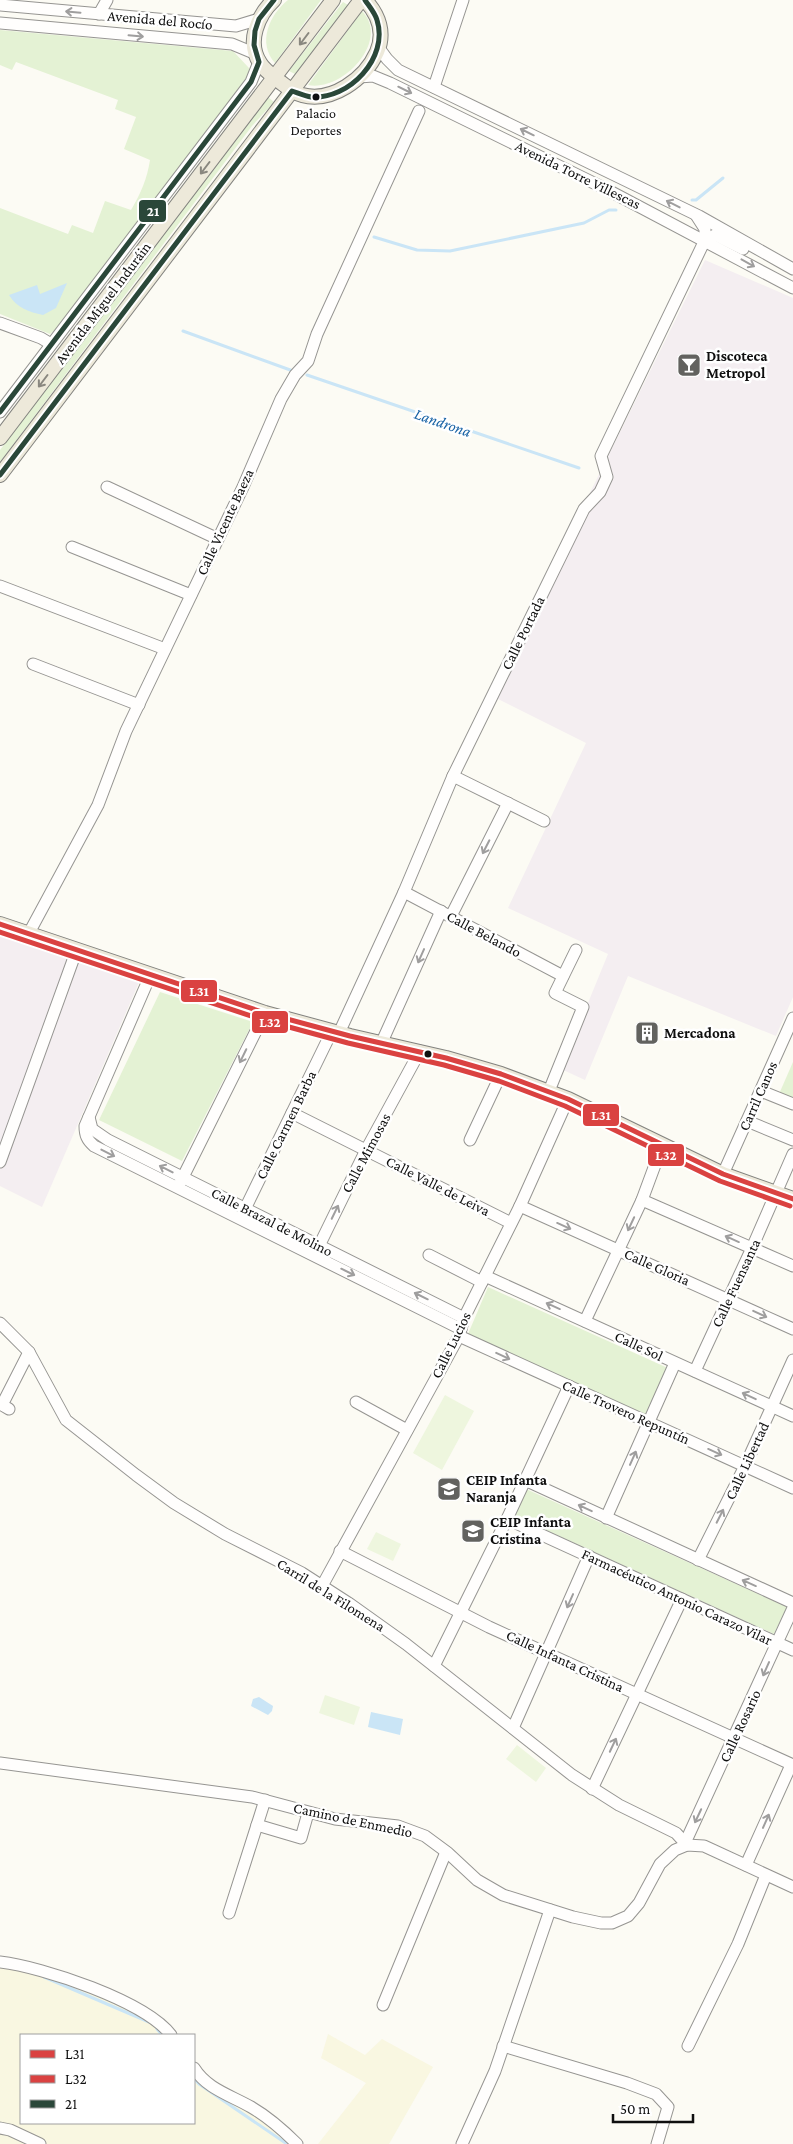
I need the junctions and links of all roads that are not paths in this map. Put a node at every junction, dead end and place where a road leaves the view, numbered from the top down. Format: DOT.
graph roads {
  1 [pos="107,0"];
  2 [pos="274,0"];
  3 [pos="333,0"];
  4 [pos="363,0"];
  5 [pos="463,0"];
  6 [pos="0,6"];
  7 [pos="100,14"];
  8 [pos="259,19"];
  9 [pos="0,23"];
  10 [pos="99,33"];
  11 [pos="379,48"];
  12 [pos="258,58"];
  13 [pos="359,77"];
  14 [pos="275,78"];
  15 [pos="434,87"];
  16 [pos="292,91"];
  17 [pos="419,111"];
  18 [pos="696,215"];
  19 [pos="705,240"];
  20 [pos="793,269"];
  21 [pos="793,288"];
  22 [pos="0,323"];
  23 [pos="51,344"];
  24 [pos="0,412"];
  25 [pos="0,438"];
  26 [pos="0,475"];
  27 [pos="106,487"];
  28 [pos="218,539"];
  29 [pos="72,548"];
  30 [pos="0,586"];
  31 [pos="191,595"];
  32 [pos="166,650"];
  33 [pos="33,664"];
  34 [pos="139,705"];
  35 [pos="454,776"];
  36 [pos="508,803"];
  37 [pos="544,821"];
  38 [pos="404,892"];
  39 [pos="446,914"];
  40 [pos="0,924"];
  41 [pos="29,933"];
  42 [pos="77,949"];
  43 [pos="576,950"];
  44 [pos="150,976"];
  45 [pos="563,976"];
  46 [pos="265,1012"];
  47 [pos="793,1018"];
  48 [pos="336,1032"];
  49 [pos="381,1044"];
  50 [pos="420,1051"];
  51 [pos="501,1074"];
  52 [pos="549,1090"];
  53 [pos="761,1091"];
  54 [pos="568,1099"];
  55 [pos="793,1104"];
  56 [pos="292,1113"];
  57 [pos="747,1121"];
  58 [pos="470,1140"];
  59 [pos="793,1140"];
  60 [pos="662,1146"];
  61 [pos="366,1150"];
  62 [pos="793,1154"];
  63 [pos="0,1162"];
  64 [pos="723,1174"];
  65 [pos="180,1183"];
  66 [pos="776,1194"];
  67 [pos="642,1200"];
  68 [pos="793,1200"];
  69 [pos="520,1206"];
  70 [pos="243,1214"];
  71 [pos="512,1223"];
  72 [pos="752,1248"];
  73 [pos="316,1250"];
  74 [pos="619,1250"];
  75 [pos="429,1255"];
  76 [pos="793,1266"];
  77 [pos="484,1279"];
  78 [pos="729,1299"];
  79 [pos="585,1320"];
  80 [pos="0,1323"];
  81 [pos="461,1327"];
  82 [pos="793,1330"];
  83 [pos="29,1352"];
  84 [pos="793,1360"];
  85 [pos="675,1363"];
  86 [pos="695,1371"];
  87 [pos="569,1386"];
  88 [pos="356,1402"];
  89 [pos="772,1406"];
  90 [pos="9,1409"];
  91 [pos="793,1416"];
  92 [pos="649,1422"];
  93 [pos="407,1430"];
  94 [pos="745,1466"];
  95 [pos="525,1480"];
  96 [pos="793,1488"];
  97 [pos="606,1518"];
  98 [pos="507,1519"];
  99 [pos="340,1551"];
  100 [pos="589,1556"];
  101 [pos="698,1560"];
  102 [pos="322,1586"];
  103 [pos="682,1599"];
  104 [pos="793,1603"];
  105 [pos="793,1608"];
  106 [pos="461,1612"];
  107 [pos="778,1642"];
  108 [pos="793,1650"];
  109 [pos="547,1653"];
  110 [pos="434,1666"];
  111 [pos="637,1694"];
  112 [pos="513,1728"];
  113 [pos="734,1739"];
  114 [pos="0,1763"];
  115 [pos="792,1765"];
  116 [pos="592,1789"];
  117 [pos="265,1800"];
  118 [pos="308,1813"];
  119 [pos="257,1826"];
  120 [pos="686,1844"];
  121 [pos="446,1852"];
  122 [pos="746,1865"];
  123 [pos="766,1875"];
  124 [pos="792,1884"];
  125 [pos="550,1910"];
  126 [pos="229,1913"];
  127 [pos="0,1962"];
  128 [pos="383,2005"];
  129 [pos="170,2034"];
  130 [pos="504,2046"];
  131 [pos="688,2046"];
  132 [pos="195,2070"];
  133 [pos="0,2128"];
  134 [pos="40,2144"];
  135 [pos="297,2144"];
  136 [pos="462,2144"];
  137 [pos="656,2144"];
  1 -- 7 [label="street"];
  2 -- 8 [label="main road"];
  3 -- 14 [label="main road, Avenida Miguel Induráin, one-way"];
  4 -- 11 [label="main road"];
  4 -- 16 [label="main road, Avenida Miguel Induráin"];
  5 -- 15 [label="street"];
  7 -- 6 [label="street, Avenida del Rocío, one-way"];
  7 -- 8 [label="street, Avenida del Rocío"];
  7 -- 10 [label="street"];
  8 -- 12 [label="main road"];
  9 -- 10 [label="street, Avenida del Rocío"];
  10 -- 12 [label="street, Avenida del Rocío, one-way"];
  11 -- 13 [label="main road"];
  11 -- 15 [label="street, Avenida Torre Villescas"];
  12 -- 14 [label="main road"];
  12 -- 23 [label="street"];
  13 -- 16 [label="main road"];
  13 -- 19 [label="street, Avenida Torre Villescas, one-way"];
  14 -- 16 [label="main road"];
  14 -- 25 [label="main road, Avenida Miguel Induráin, one-way"];
  18 -- 15 [label="street, Avenida Torre Villescas, one-way"];
  16 -- 26 [label="main road, Avenida Miguel Induráin"];
  17 -- 28 [label="street, Calle Vicente Baeza"];
  18 -- 19 [label="street"];
  18 -- 20 [label="street, Avenida Torre Villescas"];
  19 -- 20 [label="street"];
  19 -- 21 [label="street, Avenida Torre Villescas, one-way"];
  19 -- 35 [label="street, Calle Portada"];
  22 -- 23 [label="street"];
  23 -- 24 [label="street"];
  27 -- 28 [label="street"];
  28 -- 31 [label="street, Calle Vicente Baeza"];
  29 -- 31 [label="street"];
  30 -- 32 [label="street"];
  31 -- 32 [label="street, Calle Vicente Baeza"];
  32 -- 34 [label="street, Calle Vicente Baeza"];
  33 -- 34 [label="street"];
  34 -- 41 [label="street, Calle Vicente Baeza"];
  35 -- 36 [label="street"];
  35 -- 38 [label="street, Calle Portada"];
  36 -- 37 [label="street"];
  36 -- 39 [label="street, one-way"];
  38 -- 39 [label="street, Calle Belando"];
  38 -- 48 [label="street, Calle Portada"];
  39 -- 45 [label="street, Calle Belando"];
  39 -- 49 [label="street, one-way"];
  40 -- 41 [label="main road"];
  41 -- 42 [label="main road"];
  42 -- 44 [label="main road"];
  42 -- 63 [label="street"];
  43 -- 45 [label="street"];
  44 -- 46 [label="main road"];
  44 -- 65 [label="street, Calle Trovero Repuntín"];
  45 -- 52 [label="street"];
  46 -- 48 [label="main road"];
  46 -- 65 [label="street, one-way"];
  47 -- 53 [label="street, Carril Canos"];
  48 -- 49 [label="main road"];
  48 -- 56 [label="street, Calle Carmen Barba"];
  49 -- 50 [label="main road"];
  50 -- 51 [label="main road"];
  50 -- 61 [label="street, Calle Mimosas"];
  51 -- 52 [label="main road"];
  51 -- 58 [label="street"];
  52 -- 54 [label="main road"];
  53 -- 55 [label="street"];
  53 -- 57 [label="street, Carril Canos"];
  54 -- 60 [label="main road"];
  54 -- 69 [label="street, Calle Lucios"];
  56 -- 61 [label="street, Calle Valle de Leiva"];
  56 -- 70 [label="street, Calle Carmen Barba"];
  57 -- 59 [label="street"];
  57 -- 64 [label="street, Carril Canos"];
  60 -- 64 [label="main road"];
  60 -- 67 [label="street"];
  61 -- 71 [label="street, Calle Valle de Leiva"];
  73 -- 61 [label="street, Calle Mimosas, one-way"];
  62 -- 66 [label="street, Calle Fuensanta"];
  64 -- 66 [label="main road"];
  65 -- 70 [label="street, Calle Trovero Repuntín"];
  66 -- 68 [label="main road"];
  66 -- 72 [label="street, Calle Fuensanta"];
  72 -- 67 [label="street, one-way"];
  67 -- 74 [label="street, one-way"];
  69 -- 71 [label="street, Calle Lucios"];
  69 -- 74 [label="street, Calle Gloria, one-way"];
  70 -- 73 [label="street, Calle Trovero Repuntín"];
  71 -- 77 [label="street, Calle Lucios"];
  72 -- 76 [label="street"];
  72 -- 78 [label="street, Calle Fuensanta"];
  73 -- 81 [label="street, Calle Trovero Repuntín"];
  74 -- 78 [label="street, Calle Gloria"];
  74 -- 79 [label="street"];
  75 -- 77 [label="street, Calle Sol"];
  79 -- 77 [label="street, Calle Sol, one-way"];
  77 -- 81 [label="street, Calle Lucios"];
  78 -- 82 [label="street, Calle Gloria, one-way"];
  78 -- 86 [label="street, Calle Fuensanta"];
  79 -- 85 [label="street, Calle Sol"];
  80 -- 83 [label="street, Carril de la Filomena"];
  81 -- 87 [label="street, Calle Trovero Repuntín, one-way"];
  81 -- 93 [label="street, Calle Lucios"];
  83 -- 90 [label="street"];
  83 -- 102 [label="street, Carril de la Filomena"];
  84 -- 89 [label="street, Calle Libertad"];
  85 -- 86 [label="street, Calle Sol"];
  85 -- 92 [label="street"];
  89 -- 86 [label="street, Calle Sol, one-way"];
  87 -- 92 [label="street, Calle Trovero Repuntín"];
  87 -- 95 [label="street"];
  88 -- 93 [label="street"];
  89 -- 91 [label="street, Calle Sol"];
  89 -- 94 [label="street, Calle Libertad"];
  92 -- 94 [label="street, Calle Trovero Repuntín, one-way"];
  97 -- 92 [label="street, one-way"];
  93 -- 99 [label="street, Calle Lucios"];
  94 -- 96 [label="street, Calle Trovero Repuntín"];
  101 -- 94 [label="street, Calle Libertad, one-way"];
  97 -- 95 [label="street, one-way"];
  95 -- 98 [label="street"];
  97 -- 101 [label="street"];
  98 -- 100 [label="street, Farmacéutico Antonio Carazo Vilar"];
  98 -- 106 [label="street"];
  99 -- 102 [label="street, Calle Lucios"];
  99 -- 106 [label="street, Calle Infanta Cristina"];
  100 -- 103 [label="street, Farmacéutico Antonio Carazo Vilar"];
  100 -- 109 [label="street, one-way"];
  104 -- 101 [label="street, one-way"];
  102 -- 110 [label="street, Carril de la Filomena"];
  103 -- 107 [label="street, Farmacéutico Antonio Carazo Vilar"];
  103 -- 111 [label="street"];
  105 -- 107 [label="street, Calle Rosario"];
  106 -- 109 [label="street, Calle Infanta Cristina"];
  106 -- 110 [label="street"];
  107 -- 108 [label="street, Farmacéutico Antonio Carazo Vilar"];
  107 -- 113 [label="street, Calle Rosario, one-way"];
  109 -- 111 [label="street, Calle Infanta Cristina"];
  109 -- 112 [label="street"];
  110 -- 112 [label="street, Carril de la Filomena"];
  111 -- 113 [label="street, Calle Infanta Cristina"];
  116 -- 111 [label="street, one-way"];
  112 -- 116 [label="street, Carril de la Filomena"];
  113 -- 115 [label="street, Calle Infanta Cristina"];
  113 -- 120 [label="street, Calle Rosario, one-way"];
  114 -- 117 [label="street, Camino de Enmedio"];
  122 -- 115 [label="street, one-way"];
  116 -- 120 [label="street, Carril de la Filomena"];
  117 -- 118 [label="street, Camino de Enmedio"];
  117 -- 119 [label="street"];
  118 -- 119 [label="street"];
  118 -- 121 [label="street, Camino de Enmedio"];
  119 -- 126 [label="street"];
  120 -- 122 [label="street"];
  120 -- 125 [label="street, Camino de Enmedio"];
  121 -- 125 [label="street, Camino de Enmedio"];
  121 -- 128 [label="street"];
  122 -- 123 [label="street"];
  123 -- 124 [label="street"];
  123 -- 131 [label="street"];
  125 -- 130 [label="street"];
  127 -- 129 [label="street"];
  130 -- 136 [label="street"];
  130 -- 137 [label="street"];
  132 -- 135 [label="street"];
  133 -- 134 [label="street"];
}
